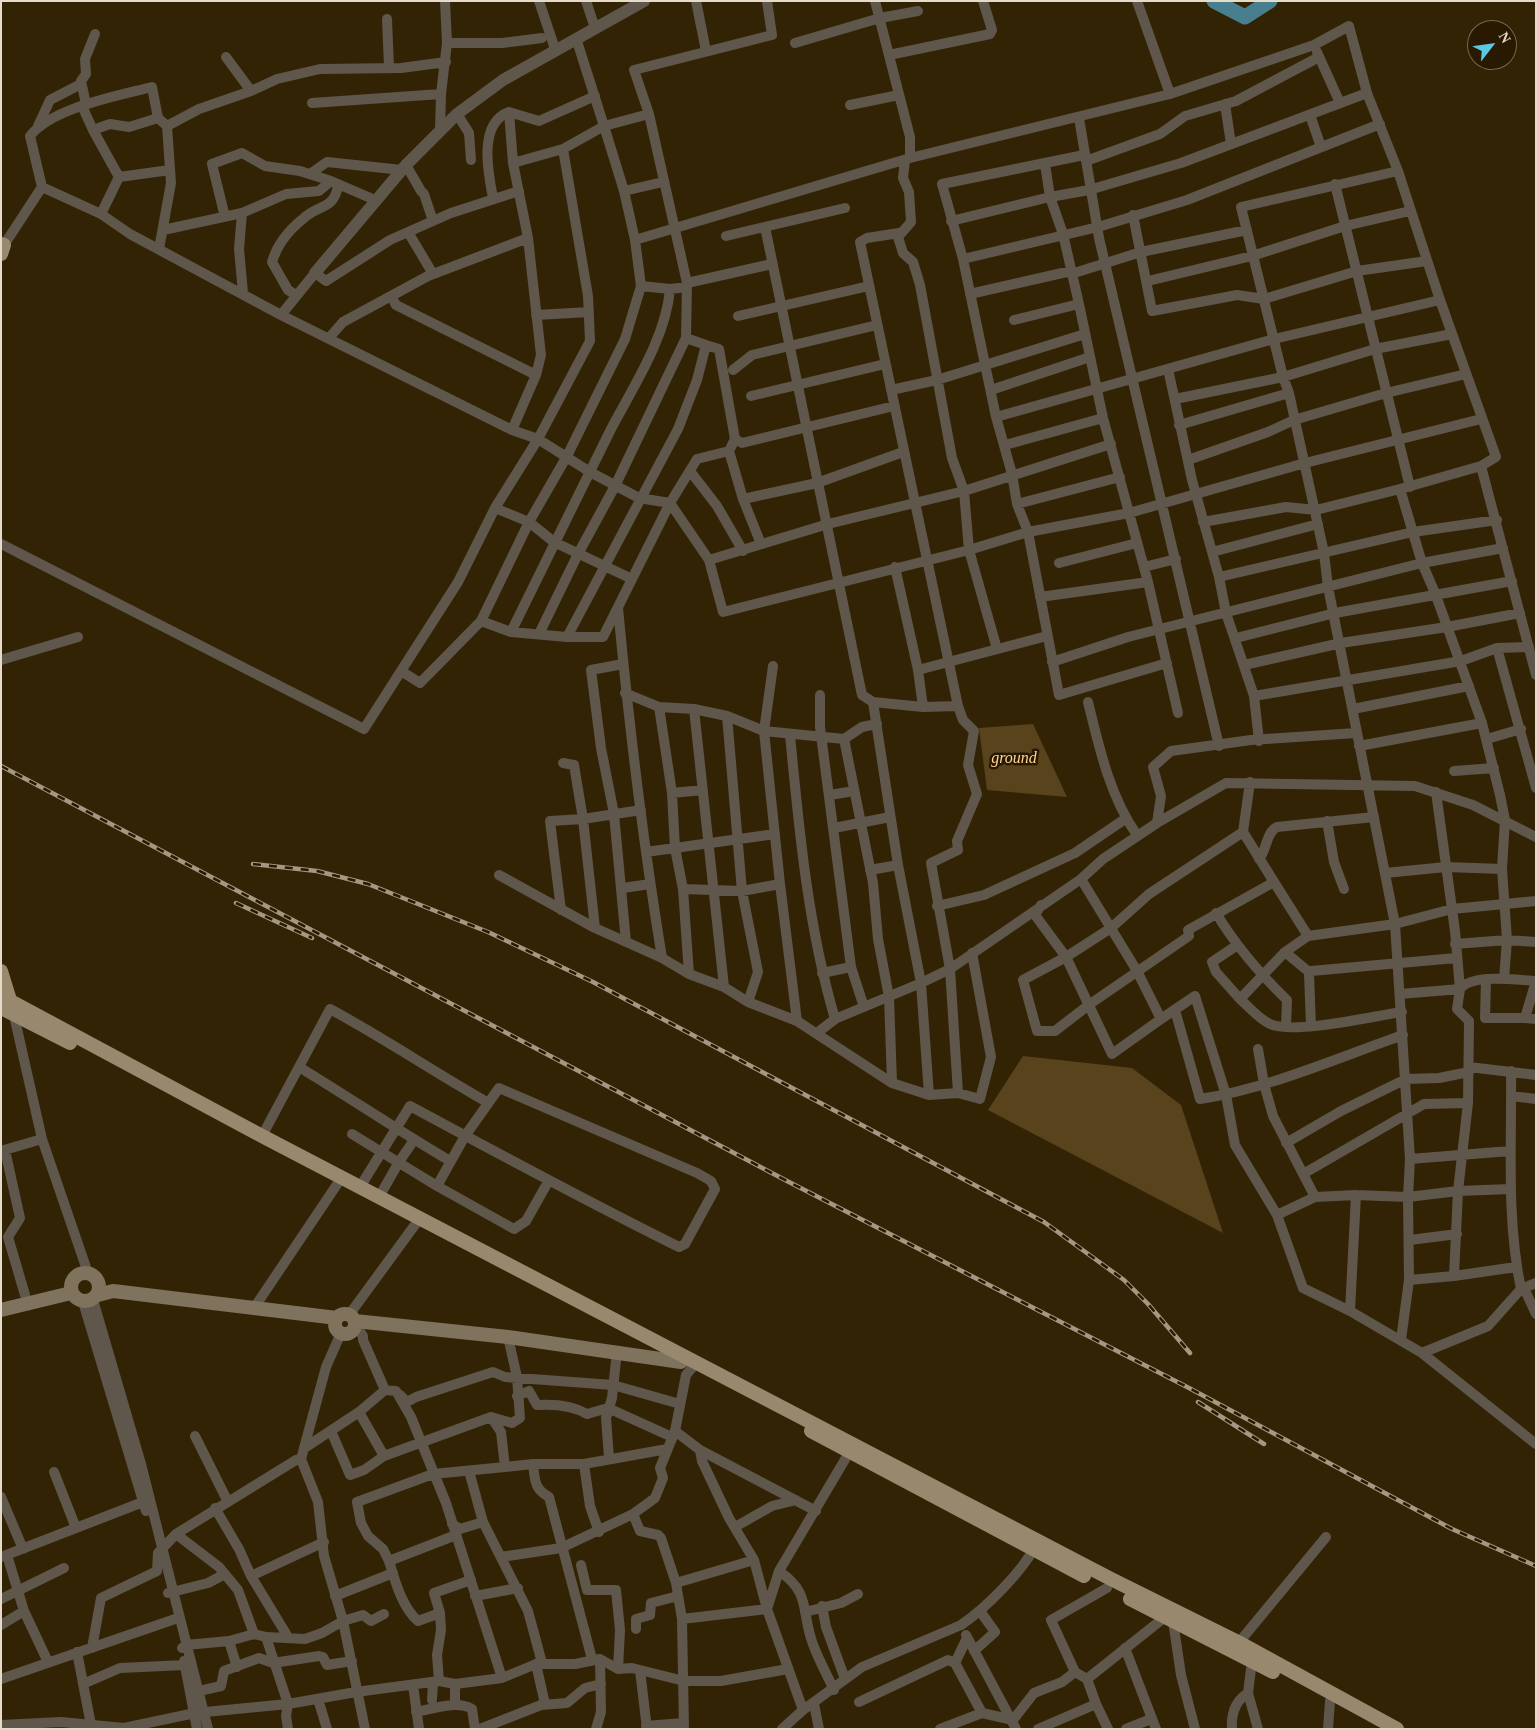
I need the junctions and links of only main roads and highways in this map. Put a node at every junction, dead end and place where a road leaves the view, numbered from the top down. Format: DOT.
graph roads {
  1 [pos="1,971"];
  2 [pos="6,1004"];
  3 [pos="340,1180"];
  4 [pos="418,1221"];
  5 [pos="86,1293"];
  6 [pos="1,1302"];
  7 [pos="1,1310"];
  8 [pos="349,1320"];
  9 [pos="341,1333"];
  10 [pos="690,1363"];
  11 [pos="1036,1545"];
  12 [pos="1236,1646"];
  13 [pos="1382,1729"];
  14 [pos="1397,1729"];
  1 -- 2 [label="main road"];
  2 -- 3 [label="main road"];
  2 -- 3 [label="main road"];
  3 -- 4 [label="main road"];
  3 -- 4 [label="main road"];
  4 -- 10 [label="main road"];
  5 -- 5 [label="main road"];
  5 -- 6 [label="main road"];
  5 -- 7 [label="main road"];
  5 -- 8 [label="main road"];
  8 -- 9 [label="main road"];
  8 -- 10 [label="main road"];
  10 -- 11 [label="main road"];
  11 -- 12 [label="main road"];
  11 -- 12 [label="main road"];
  12 -- 13 [label="main road"];
  12 -- 14 [label="main road"];
}
